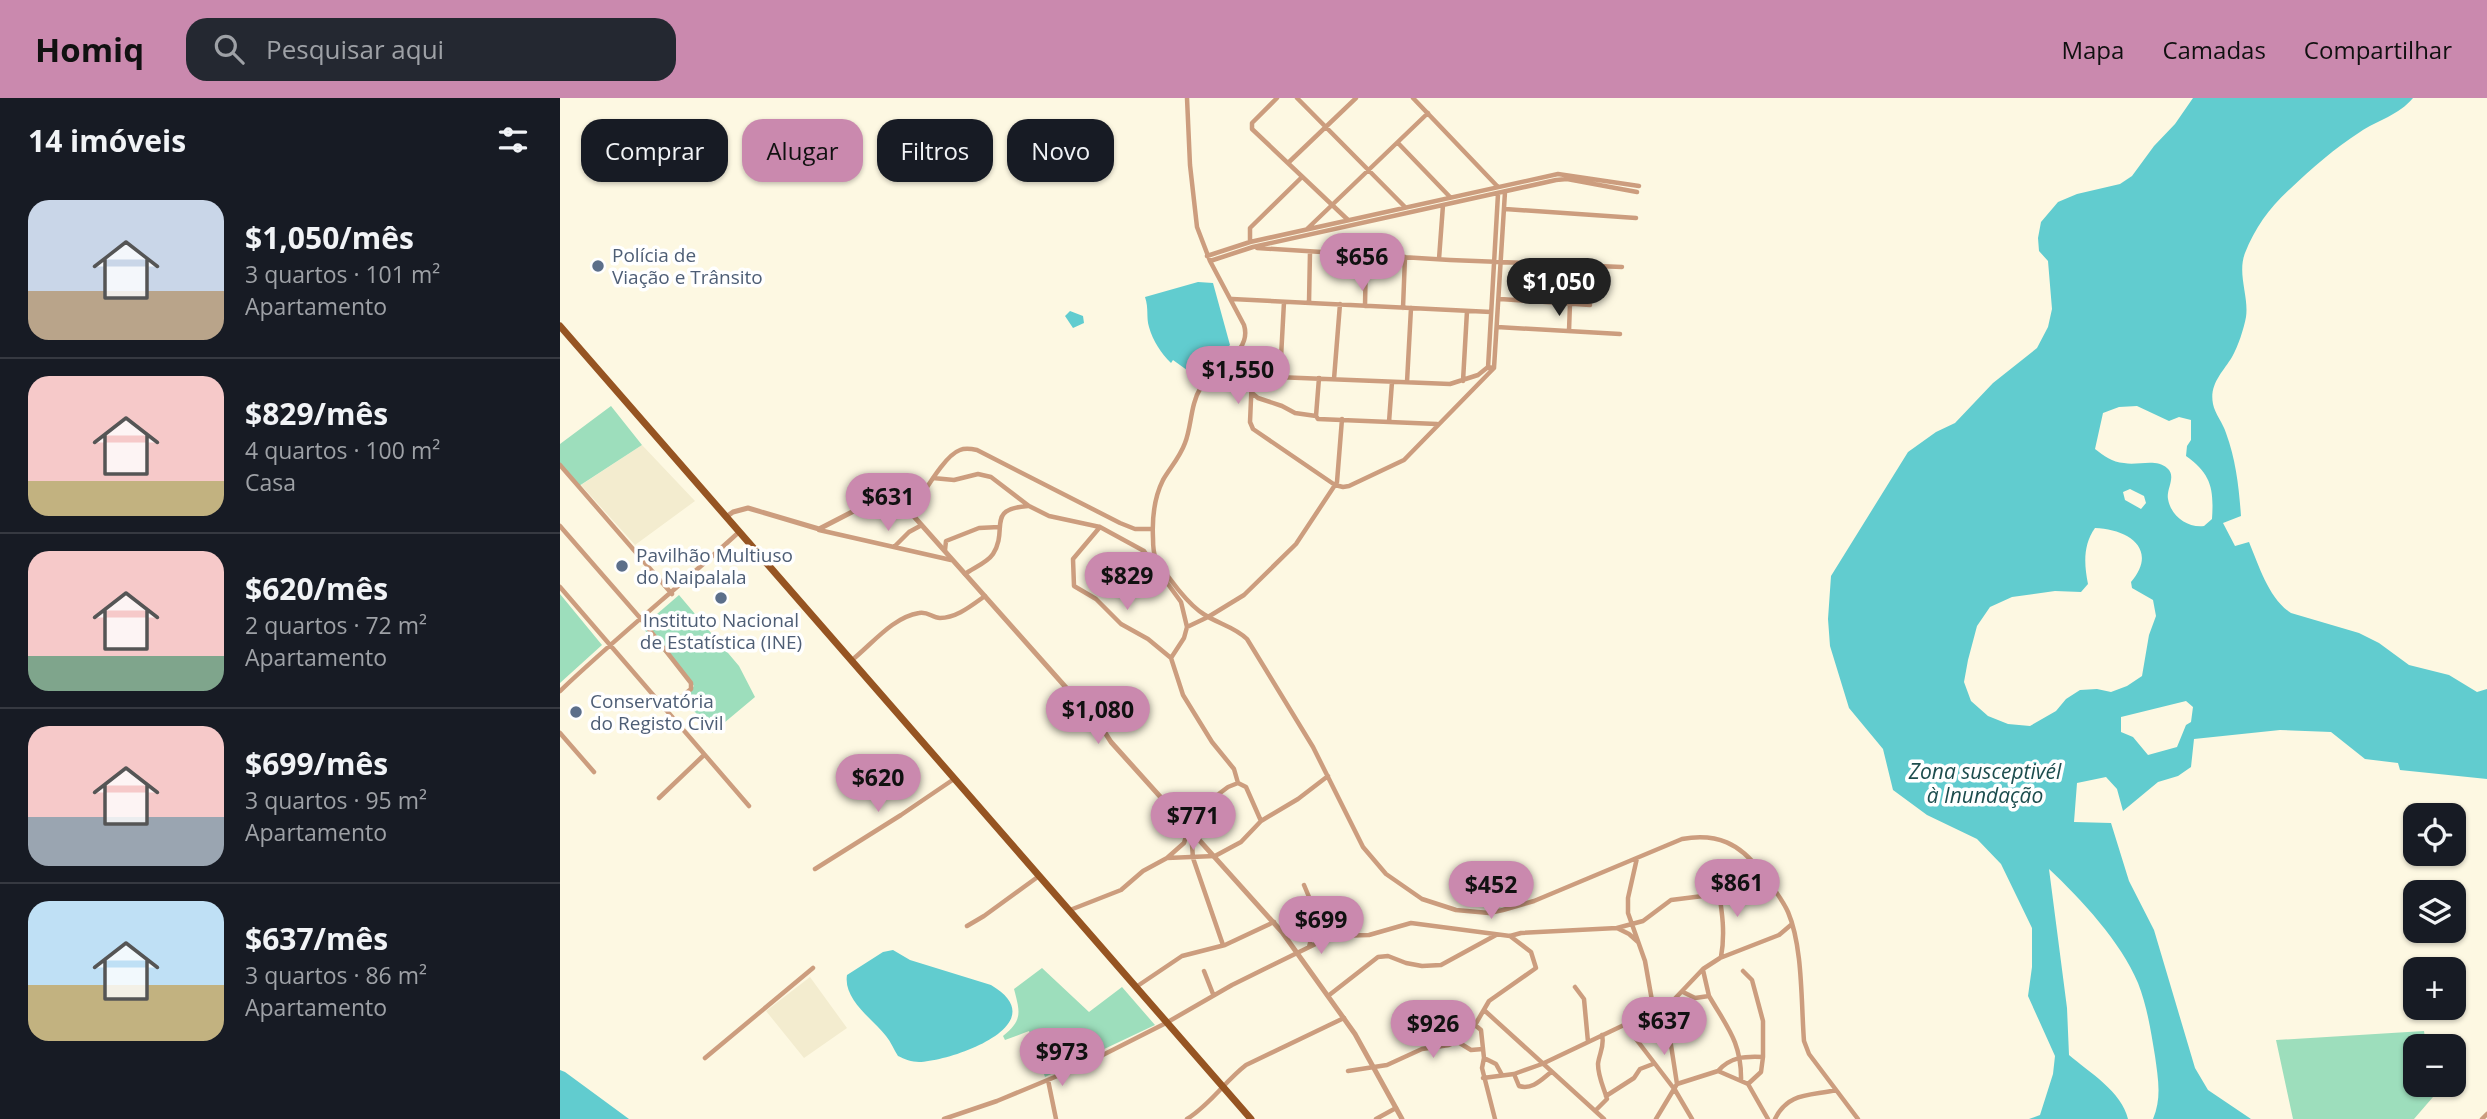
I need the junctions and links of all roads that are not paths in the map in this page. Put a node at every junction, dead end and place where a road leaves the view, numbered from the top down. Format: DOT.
graph roads {
  1 [pos="1186,98"];
  2 [pos="1277,98"];
  3 [pos="1297,98"];
  4 [pos="1356,98"];
  5 [pos="1413,98"];
  6 [pos="1428,113"];
  7 [pos="1326,127"];
  8 [pos="1398,143"];
  9 [pos="1288,163"];
  10 [pos="1370,170"];
  11 [pos="1302,177"];
  12 [pos="1498,187"];
  13 [pos="1505,192"];
  14 [pos="1498,194"];
  15 [pos="1450,197"];
  16 [pos="1443,205"];
  17 [pos="1332,207"];
  18 [pos="1405,208"];
  19 [pos="1504,209"];
  20 [pos="1636,218"];
  21 [pos="1348,220"];
  22 [pos="1307,230"];
  23 [pos="1251,245"];
  24 [pos="1310,252"];
  25 [pos="1366,255"];
  26 [pos="1405,257"];
  27 [pos="1209,258"];
  28 [pos="1438,259"];
  29 [pos="1494,261"];
  30 [pos="1502,261"];
  31 [pos="1556,263"];
  32 [pos="1622,267"];
  33 [pos="1232,299"];
  34 [pos="1500,299"];
  35 [pos="1284,302"];
  36 [pos="1554,302"];
  37 [pos="1309,303"];
  38 [pos="1570,303"];
  39 [pos="1340,304"];
  40 [pos="1590,304"];
  41 [pos="1365,306"];
  42 [pos="1403,308"];
  43 [pos="1411,308"];
  44 [pos="1467,311"];
  45 [pos="1491,312"];
  46 [pos="560,326"];
  47 [pos="1497,327"];
  48 [pos="1569,331"];
  49 [pos="1620,334"];
  50 [pos="563,336"];
  51 [pos="1221,366"];
  52 [pos="1490,369"];
  53 [pos="1252,376"];
  54 [pos="1280,376"];
  55 [pos="1319,378"];
  56 [pos="1334,379"];
  57 [pos="1463,381"];
  58 [pos="1392,382"];
  59 [pos="1407,382"];
  60 [pos="1251,391"];
  61 [pos="1316,416"];
  62 [pos="1342,419"];
  63 [pos="1389,422"];
  64 [pos="1438,425"];
  65 [pos="560,466"];
  66 [pos="933,478"];
  67 [pos="1335,485"];
  68 [pos="1029,506"];
  69 [pos="911,513"];
  70 [pos="726,517"];
  71 [pos="560,526"];
  72 [pos="920,526"];
  73 [pos="999,527"];
  74 [pos="1100,527"];
  75 [pos="819,529"];
  76 [pos="1152,529"];
  77 [pos="740,532"];
  78 [pos="894,547"];
  79 [pos="945,552"];
  80 [pos="1152,558"];
  81 [pos="951,560"];
  82 [pos="965,574"];
  83 [pos="1100,586"];
  84 [pos="560,587"];
  85 [pos="672,594"];
  86 [pos="985,596"];
  87 [pos="1208,617"];
  88 [pos="641,619"];
  89 [pos="1187,627"];
  90 [pos="610,644"];
  91 [pos="1171,658"];
  92 [pos="851,660"];
  93 [pos="560,691"];
  94 [pos="666,710"];
  95 [pos="560,733"];
  96 [pos="704,755"];
  97 [pos="594,772"];
  98 [pos="1328,776"];
  99 [pos="954,778"];
  100 [pos="1238,783"];
  101 [pos="659,798"];
  102 [pos="750,806"];
  103 [pos="1261,821"];
  104 [pos="1190,829"];
  105 [pos="1215,856"];
  106 [pos="1167,858"];
  107 [pos="1193,858"];
  108 [pos="1637,858"];
  109 [pos="815,869"];
  110 [pos="1039,876"];
  111 [pos="1717,879"];
  112 [pos="1304,885"];
  113 [pos="1719,894"];
  114 [pos="1348,909"];
  115 [pos="1069,911"];
  116 [pos="1274,922"];
  117 [pos="1792,924"];
  118 [pos="1632,925"];
  119 [pos="967,926"];
  120 [pos="1617,928"];
  121 [pos="1497,934"];
  122 [pos="1332,936"];
  123 [pos="1510,936"];
  124 [pos="1638,942"];
  125 [pos="1223,945"];
  126 [pos="1308,948"];
  127 [pos="1297,954"];
  128 [pos="1720,958"];
  129 [pos="813,968"];
  130 [pos="1703,969"];
  131 [pos="1204,971"];
  132 [pos="1743,971"];
  133 [pos="1576,987"];
  134 [pos="1135,988"];
  135 [pos="1683,992"];
  136 [pos="1213,995"];
  137 [pos="1328,996"];
  138 [pos="1709,996"];
  139 [pos="1484,1010"];
  140 [pos="1654,1012"];
  141 [pos="1344,1018"];
  142 [pos="1166,1023"];
  143 [pos="1475,1025"];
  144 [pos="1602,1035"];
  145 [pos="1636,1039"];
  146 [pos="1458,1041"];
  147 [pos="1588,1042"];
  148 [pos="1483,1049"];
  149 [pos="1763,1056"];
  150 [pos="1740,1057"];
  151 [pos="705,1058"];
  152 [pos="1484,1058"];
  153 [pos="1542,1064"];
  154 [pos="1653,1064"];
  155 [pos="1375,1066"];
  156 [pos="1349,1071"];
  157 [pos="1718,1071"];
  158 [pos="1551,1072"];
  159 [pos="1514,1074"];
  160 [pos="1503,1075"];
  161 [pos="1483,1078"];
  162 [pos="1048,1080"];
  163 [pos="1741,1081"];
  164 [pos="1748,1084"];
  165 [pos="1676,1087"];
  166 [pos="1224,1088"];
  167 [pos="1836,1090"];
  168 [pos="1606,1096"];
  169 [pos="1396,1108"];
  170 [pos="1595,1111"];
  171 [pos="2487,1114"];
  172 [pos="944,1119"];
  173 [pos="1056,1119"];
  174 [pos="1187,1119"];
  175 [pos="1251,1119"];
  176 [pos="1376,1119"];
  177 [pos="1402,1119"];
  178 [pos="1495,1119"];
  179 [pos="1604,1119"];
  180 [pos="1656,1119"];
  181 [pos="1692,1119"];
  182 [pos="1768,1119"];
  183 [pos="1775,1119"];
  184 [pos="1858,1119"];
  185 [pos="2482,1119"];
  1 -- 27 [label="street"];
  2 -- 9 [label="street"];
  3 -- 7 [label="street"];
  4 -- 7 [label="street"];
  5 -- 6 [label="street"];
  6 -- 8 [label="street"];
  6 -- 12 [label="street"];
  7 -- 9 [label="street"];
  7 -- 10 [label="street"];
  8 -- 10 [label="street"];
  8 -- 15 [label="street"];
  9 -- 11 [label="street"];
  10 -- 17 [label="street"];
  10 -- 18 [label="street"];
  11 -- 17 [label="street"];
  11 -- 23 [label="street"];
  12 -- 13 [label="street"];
  12 -- 15 [label="street"];
  13 -- 14 [label="street"];
  13 -- 19 [label="street"];
  14 -- 16 [label="street"];
  14 -- 29 [label="street"];
  15 -- 18 [label="street"];
  16 -- 23 [label="street"];
  16 -- 28 [label="street"];
  17 -- 21 [label="street"];
  17 -- 22 [label="street"];
  18 -- 21 [label="street"];
  19 -- 20 [label="street"];
  19 -- 30 [label="street"];
  21 -- 22 [label="street"];
  22 -- 23 [label="street"];
  23 -- 24 [label="street"];
  23 -- 27 [label="street"];
  24 -- 25 [label="street"];
  24 -- 37 [label="street"];
  25 -- 26 [label="street"];
  25 -- 41 [label="street"];
  26 -- 28 [label="street"];
  26 -- 42 [label="street"];
  27 -- 33 [label="street"];
  28 -- 29 [label="street"];
  29 -- 30 [label="street"];
  29 -- 45 [label="street"];
  30 -- 31 [label="street"];
  30 -- 34 [label="street"];
  31 -- 32 [label="street"];
  31 -- 36 [label="street"];
  33 -- 35 [label="street"];
  33 -- 51 [label="street"];
  34 -- 36 [label="street"];
  34 -- 47 [label="street"];
  35 -- 37 [label="street"];
  35 -- 54 [label="street"];
  36 -- 38 [label="street"];
  37 -- 39 [label="street"];
  38 -- 40 [label="street"];
  38 -- 48 [label="street"];
  39 -- 41 [label="street"];
  39 -- 56 [label="street"];
  41 -- 42 [label="street"];
  42 -- 43 [label="street"];
  43 -- 44 [label="street"];
  43 -- 59 [label="street"];
  44 -- 45 [label="street"];
  44 -- 57 [label="street"];
  45 -- 52 [label="street"];
  46 -- 50 [label="main road"];
  47 -- 48 [label="street"];
  47 -- 52 [label="street"];
  48 -- 49 [label="street"];
  50 -- 70 [label="main road"];
  51 -- 53 [label="street"];
  51 -- 76 [label="street"];
  52 -- 57 [label="street"];
  52 -- 64 [label="street"];
  53 -- 54 [label="street"];
  53 -- 60 [label="street"];
  54 -- 55 [label="street"];
  55 -- 56 [label="street"];
  55 -- 61 [label="street"];
  56 -- 58 [label="street"];
  57 -- 59 [label="street"];
  58 -- 59 [label="street"];
  58 -- 63 [label="street"];
  60 -- 61 [label="street"];
  60 -- 67 [label="street"];
  61 -- 62 [label="street"];
  62 -- 63 [label="street"];
  62 -- 67 [label="street"];
  63 -- 64 [label="street"];
  64 -- 67 [label="street"];
  65 -- 85 [label="street"];
  66 -- 68 [label="street"];
  66 -- 69 [label="street"];
  66 -- 76 [label="street"];
  67 -- 87 [label="street"];
  68 -- 73 [label="street"];
  68 -- 74 [label="street"];
  69 -- 72 [label="street"];
  69 -- 75 [label="street"];
  70 -- 75 [label="street"];
  70 -- 77 [label="main road"];
  71 -- 88 [label="street"];
  72 -- 78 [label="street"];
  72 -- 79 [label="street"];
  73 -- 79 [label="street"];
  73 -- 82 [label="street"];
  74 -- 80 [label="street"];
  74 -- 91 [label="street"];
  75 -- 78 [label="street"];
  76 -- 80 [label="street"];
  77 -- 85 [label="street"];
  77 -- 92 [label="main road"];
  78 -- 81 [label="street"];
  79 -- 81 [label="street"];
  80 -- 83 [label="street"];
  80 -- 87 [label="street"];
  80 -- 89 [label="street"];
  81 -- 82 [label="street"];
  82 -- 86 [label="street"];
  84 -- 90 [label="street"];
  85 -- 88 [label="street"];
  86 -- 92 [label="street"];
  86 -- 104 [label="street"];
  87 -- 89 [label="street"];
  87 -- 98 [label="street"];
  88 -- 90 [label="street"];
  88 -- 94 [label="street"];
  89 -- 91 [label="street"];
  90 -- 93 [label="street"];
  90 -- 94 [label="street"];
  91 -- 100 [label="street"];
  92 -- 99 [label="main road"];
  94 -- 96 [label="street"];
  95 -- 97 [label="street"];
  96 -- 101 [label="street"];
  96 -- 102 [label="street"];
  98 -- 103 [label="street"];
  98 -- 108 [label="street"];
  99 -- 109 [label="street"];
  99 -- 110 [label="main road"];
  100 -- 103 [label="street"];
  100 -- 104 [label="street"];
  103 -- 105 [label="street"];
  104 -- 105 [label="street"];
  104 -- 106 [label="street"];
  104 -- 107 [label="street"];
  105 -- 107 [label="street"];
  105 -- 116 [label="street"];
  106 -- 107 [label="street"];
  106 -- 115 [label="street"];
  107 -- 125 [label="street"];
  108 -- 117 [label="street"];
  108 -- 118 [label="street"];
  110 -- 115 [label="main road"];
  110 -- 119 [label="street"];
  111 -- 113 [label="street"];
  112 -- 126 [label="street"];
  113 -- 118 [label="street"];
  113 -- 128 [label="street"];
  114 -- 122 [label="street"];
  115 -- 134 [label="main road"];
  116 -- 125 [label="street"];
  116 -- 127 [label="street"];
  117 -- 128 [label="street"];
  117 -- 167 [label="street"];
  118 -- 120 [label="street"];
  118 -- 124 [label="street"];
  120 -- 123 [label="street"];
  120 -- 124 [label="street"];
  121 -- 122 [label="street"];
  121 -- 123 [label="street"];
  121 -- 137 [label="street"];
  122 -- 126 [label="street"];
  123 -- 139 [label="street"];
  124 -- 140 [label="street"];
  125 -- 134 [label="street"];
  126 -- 127 [label="street"];
  127 -- 136 [label="street"];
  127 -- 137 [label="street"];
  128 -- 130 [label="street"];
  129 -- 151 [label="street"];
  130 -- 135 [label="street"];
  130 -- 138 [label="street"];
  131 -- 136 [label="street"];
  132 -- 149 [label="street"];
  133 -- 147 [label="street"];
  134 -- 142 [label="main road"];
  135 -- 138 [label="street"];
  135 -- 140 [label="street"];
  136 -- 142 [label="street"];
  137 -- 141 [label="street"];
  138 -- 150 [label="street"];
  139 -- 143 [label="street"];
  139 -- 153 [label="street"];
  140 -- 144 [label="street"];
  140 -- 165 [label="street"];
  141 -- 155 [label="street"];
  141 -- 166 [label="street"];
  142 -- 162 [label="street"];
  142 -- 166 [label="main road"];
  143 -- 146 [label="street"];
  143 -- 148 [label="street"];
  144 -- 147 [label="street"];
  144 -- 168 [label="street"];
  145 -- 154 [label="street"];
  146 -- 148 [label="street"];
  146 -- 155 [label="street"];
  147 -- 153 [label="street"];
  148 -- 152 [label="street"];
  149 -- 150 [label="street"];
  149 -- 164 [label="street"];
  150 -- 157 [label="street"];
  150 -- 163 [label="street"];
  152 -- 160 [label="street"];
  152 -- 161 [label="street"];
  153 -- 158 [label="street"];
  153 -- 159 [label="street"];
  154 -- 165 [label="street"];
  154 -- 168 [label="street"];
  155 -- 156 [label="street"];
  155 -- 169 [label="street"];
  157 -- 163 [label="street"];
  157 -- 165 [label="street"];
  158 -- 159 [label="street"];
  158 -- 170 [label="street"];
  159 -- 160 [label="street"];
  160 -- 161 [label="street"];
  161 -- 178 [label="street"];
  162 -- 172 [label="street"];
  162 -- 173 [label="street"];
  163 -- 164 [label="street"];
  164 -- 182 [label="street"];
  165 -- 180 [label="street"];
  165 -- 181 [label="street"];
  166 -- 174 [label="street"];
  166 -- 175 [label="main road"];
  167 -- 183 [label="street"];
  167 -- 184 [label="street"];
  168 -- 170 [label="street"];
  169 -- 176 [label="street"];
  169 -- 177 [label="street"];
  170 -- 179 [label="street"];
  171 -- 185 [label="street"];
}
